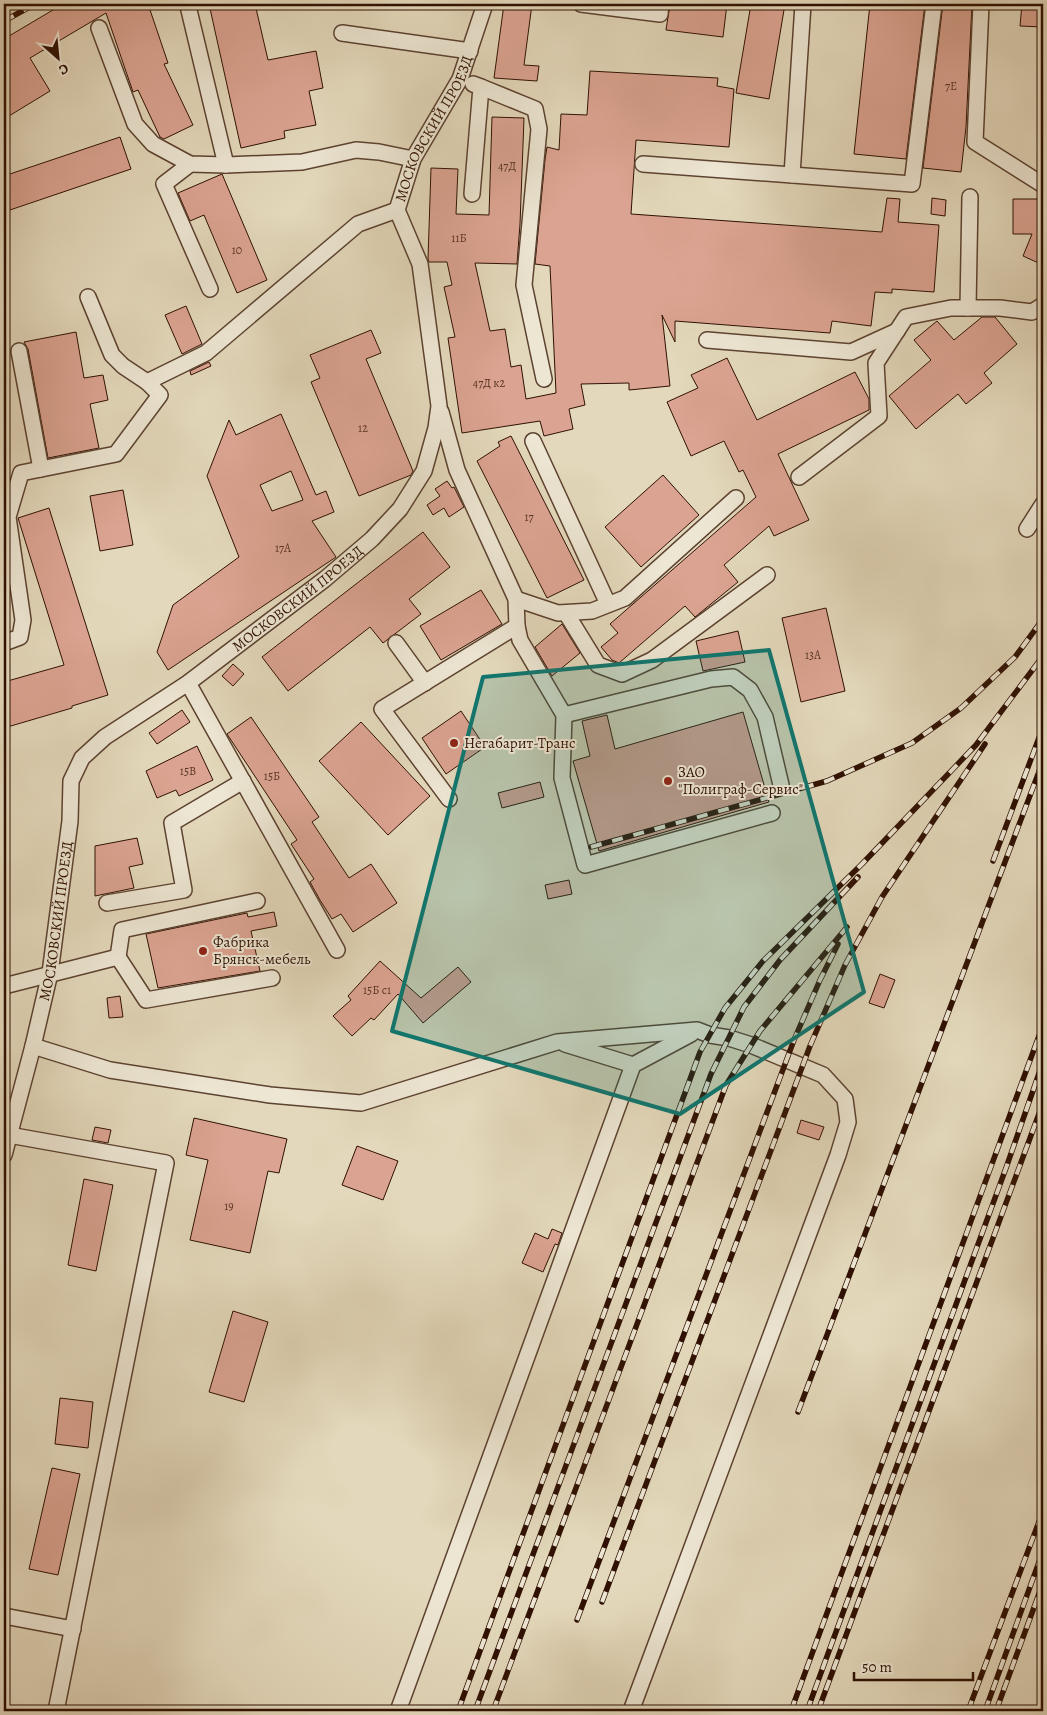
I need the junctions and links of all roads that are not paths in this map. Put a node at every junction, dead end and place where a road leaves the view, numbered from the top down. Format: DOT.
graph roads {
  1 [pos="485,4"];
  2 [pos="581,4"];
  3 [pos="661,4"];
  4 [pos="804,4"];
  5 [pos="934,4"];
  6 [pos="981,4"];
  7 [pos="188,6"];
  8 [pos="99,28"];
  9 [pos="342,33"];
  10 [pos="470,51"];
  11 [pos="460,79"];
  12 [pos="481,87"];
  13 [pos="413,158"];
  14 [pos="190,164"];
  15 [pos="644,164"];
  16 [pos="226,165"];
  17 [pos="792,175"];
  18 [pos="1043,185"];
  19 [pos="472,194"];
  20 [pos="970,197"];
  21 [pos="397,210"];
  22 [pos="210,289"];
  23 [pos="88,296"];
  24 [pos="1043,305"];
  25 [pos="968,308"];
  26 [pos="897,331"];
  27 [pos="707,340"];
  28 [pos="19,351"];
  29 [pos="544,379"];
  30 [pos="147,382"];
  31 [pos="439,406"];
  32 [pos="532,441"];
  33 [pos="41,469"];
  34 [pos="799,476"];
  35 [pos="736,498"];
  36 [pos="1043,504"];
  37 [pos="1027,529"];
  38 [pos="767,575"];
  39 [pos="516,599"];
  40 [pos="608,604"];
  41 [pos="566,612"];
  42 [pos="516,626"];
  43 [pos="396,642"];
  44 [pos="4,643"];
  45 [pos="425,682"];
  46 [pos="188,683"];
  47 [pos="564,715"];
  48 [pos="243,781"];
  49 [pos="781,785"];
  50 [pos="449,799"];
  51 [pos="772,812"];
  52 [pos="257,901"];
  53 [pos="107,903"];
  54 [pos="337,950"];
  55 [pos="118,957"];
  56 [pos="50,973"];
  57 [pos="272,978"];
  58 [pos="4,986"];
  59 [pos="697,1030"];
  60 [pos="557,1042"];
  61 [pos="33,1046"];
  62 [pos="633,1065"];
  63 [pos="11,1098"];
  64 [pos="9,1135"];
  65 [pos="4,1155"];
  66 [pos="4,1616"];
  67 [pos="73,1628"];
  68 [pos="56,1711"];
  69 [pos="398,1711"];
  70 [pos="631,1711"];
  1 -- 10 [label="street, МОСКОВСКИЙ ПРОЕЗД"];
  2 -- 3 [label="street"];
  4 -- 17 [label="street"];
  5 -- 17 [label="street"];
  6 -- 18 [label="street"];
  7 -- 16 [label="street"];
  8 -- 14 [label="street"];
  9 -- 10 [label="street"];
  10 -- 11 [label="street, МОСКОВСКИЙ ПРОЕЗД"];
  11 -- 12 [label="street"];
  11 -- 13 [label="street, МОСКОВСКИЙ ПРОЕЗД"];
  12 -- 19 [label="street"];
  12 -- 29 [label="street"];
  13 -- 16 [label="street"];
  13 -- 21 [label="street, МОСКОВСКИЙ ПРОЕЗД"];
  14 -- 16 [label="street"];
  14 -- 22 [label="street"];
  15 -- 17 [label="street"];
  20 -- 25 [label="street"];
  21 -- 30 [label="street"];
  21 -- 31 [label="street, МОСКОВСКИЙ ПРОЕЗД"];
  23 -- 30 [label="street"];
  24 -- 25 [label="street"];
  25 -- 26 [label="street"];
  26 -- 27 [label="street"];
  26 -- 34 [label="street"];
  28 -- 33 [label="street"];
  30 -- 33 [label="street"];
  31 -- 39 [label="street"];
  31 -- 46 [label="street, МОСКОВСКИЙ ПРОЕЗД"];
  32 -- 40 [label="street"];
  33 -- 44 [label="street"];
  35 -- 40 [label="street"];
  36 -- 37 [label="street"];
  38 -- 41 [label="street"];
  39 -- 41 [label="street"];
  39 -- 42 [label="street"];
  40 -- 41 [label="street"];
  42 -- 45 [label="street"];
  42 -- 47 [label="street"];
  43 -- 45 [label="street"];
  45 -- 50 [label="street"];
  46 -- 48 [label="street"];
  46 -- 56 [label="street, МОСКОВСКИЙ ПРОЕЗД"];
  47 -- 49 [label="street"];
  47 -- 51 [label="street"];
  48 -- 53 [label="street"];
  48 -- 54 [label="street"];
  52 -- 55 [label="street"];
  55 -- 56 [label="street"];
  55 -- 57 [label="street"];
  56 -- 58 [label="street"];
  56 -- 61 [label="street, МОСКОВСКИЙ ПРОЕЗД"];
  59 -- 60 [label="street"];
  59 -- 62 [label="street"];
  59 -- 70 [label="street"];
  60 -- 61 [label="street"];
  60 -- 62 [label="street"];
  61 -- 63 [label="street, МОСКОВСКИЙ ПРОЕЗД"];
  62 -- 69 [label="street"];
  63 -- 64 [label="street, МОСКОВСКИЙ ПРОЕЗД"];
  64 -- 65 [label="street, МОСКОВСКИЙ ПРОЕЗД"];
  64 -- 67 [label="street"];
  66 -- 67 [label="street"];
  67 -- 68 [label="street"];
}
